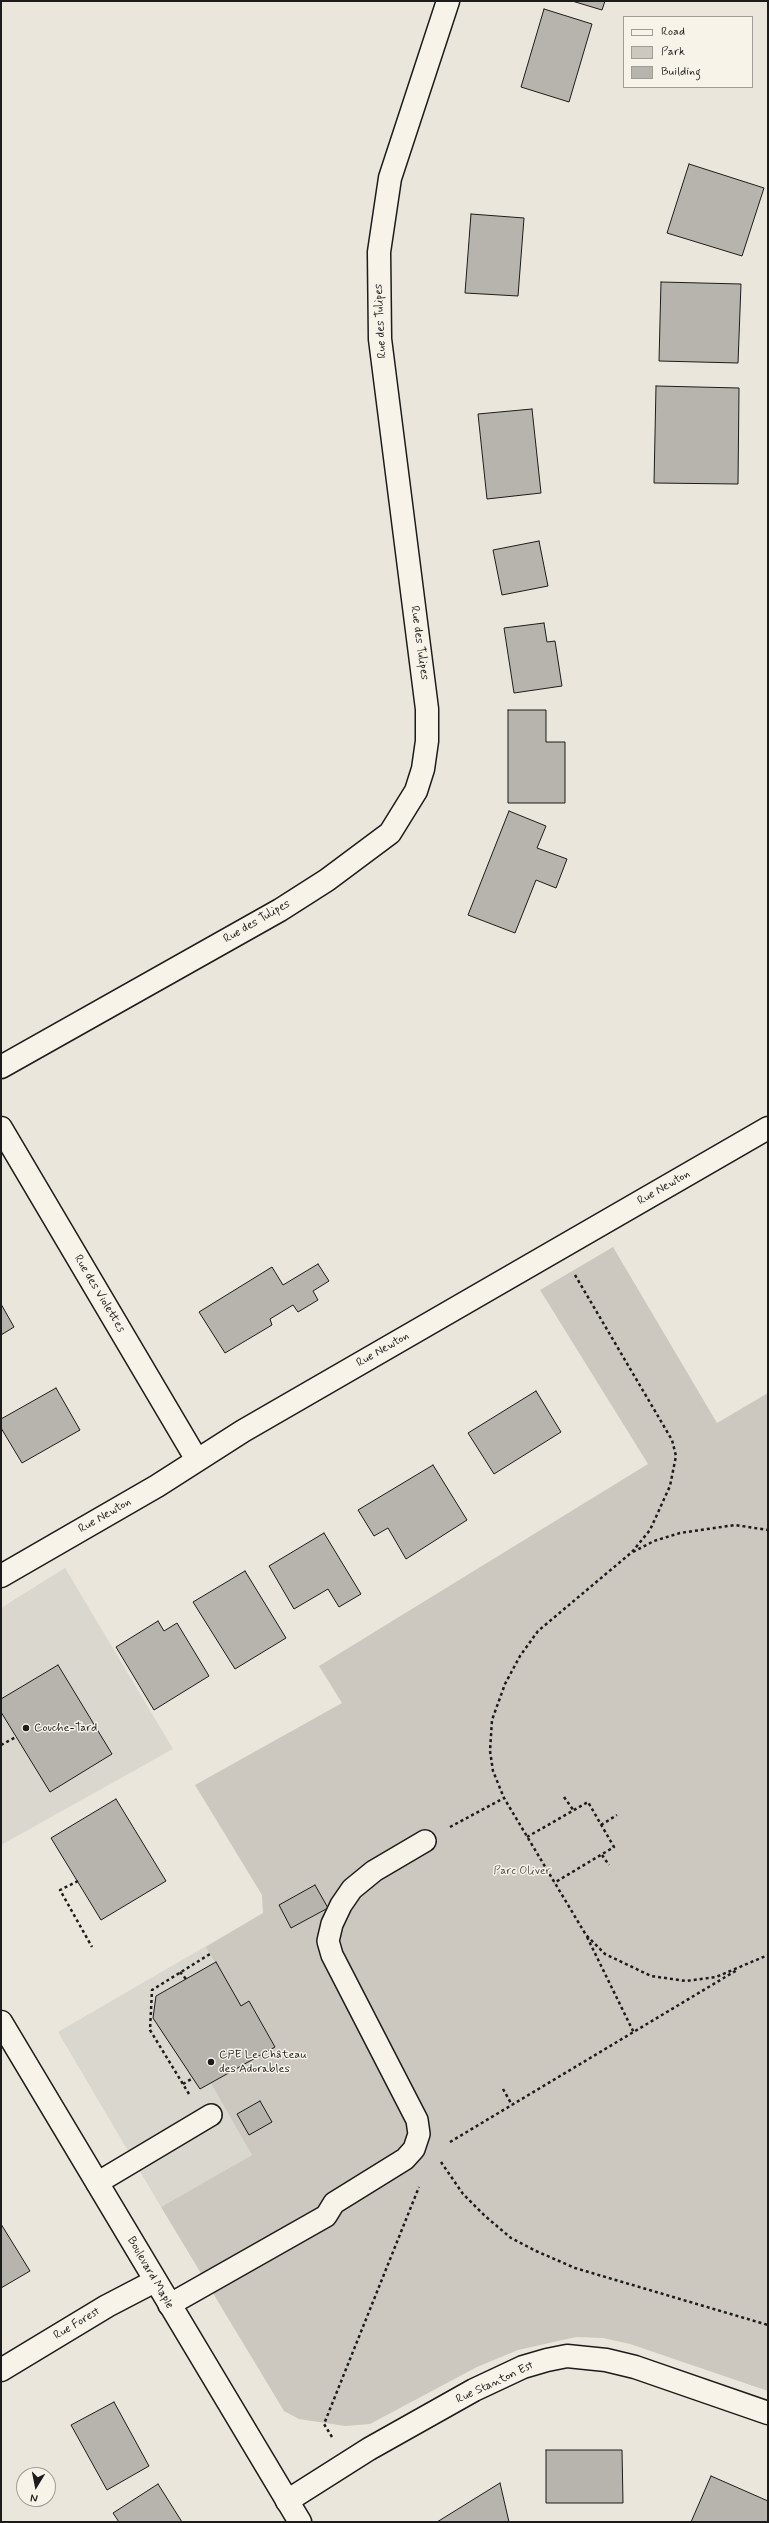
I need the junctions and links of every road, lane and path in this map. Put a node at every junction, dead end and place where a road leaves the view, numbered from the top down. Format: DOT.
graph roads {
  1 [pos="448,1"];
  2 [pos="1,1067"];
  3 [pos="1,1128"];
  4 [pos="768,1128"];
  5 [pos="574,1273"];
  6 [pos="197,1460"];
  7 [pos="768,1530"];
  8 [pos="632,1552"];
  9 [pos="1,1576"];
  10 [pos="16,1737"];
  11 [pos="1,1745"];
  12 [pos="564,1797"];
  13 [pos="504,1798"];
  14 [pos="574,1811"];
  15 [pos="617,1815"];
  16 [pos="601,1825"];
  17 [pos="527,1837"];
  18 [pos="425,1841"];
  19 [pos="602,1855"];
  20 [pos="609,1865"];
  21 [pos="78,1881"];
  22 [pos="554,1883"];
  23 [pos="586,1935"];
  24 [pos="92,1947"];
  25 [pos="210,1954"];
  26 [pos="768,1955"];
  27 [pos="745,1966"];
  28 [pos="180,1972"];
  29 [pos="186,1979"];
  30 [pos="1,2022"];
  31 [pos="634,2034"];
  32 [pos="175,2072"];
  33 [pos="193,2078"];
  34 [pos="183,2084"];
  35 [pos="503,2089"];
  36 [pos="512,2105"];
  37 [pos="211,2115"];
  38 [pos="447,2143"];
  39 [pos="438,2157"];
  40 [pos="422,2180"];
  41 [pos="97,2184"];
  42 [pos="154,2281"];
  43 [pos="168,2305"];
  44 [pos="768,2325"];
  45 [pos="1,2370"];
  46 [pos="768,2413"];
  47 [pos="324,2424"];
  48 [pos="287,2501"];
  49 [pos="300,2522"];
  1 -- 2 [label="street, Rue des Tulipes"];
  3 -- 6 [label="street, Rue des Violettes"];
  4 -- 6 [label="street, Rue Newton"];
  5 -- 8 [label="path"];
  6 -- 9 [label="street, Rue Newton"];
  7 -- 8 [label="path"];
  8 -- 13 [label="path"];
  10 -- 11 [label="path"];
  12 -- 14 [label="path"];
  13 -- 17 [label="path"];
  13 -- 18 [label="path"];
  14 -- 16 [label="path"];
  14 -- 17 [label="path"];
  15 -- 16 [label="path"];
  16 -- 19 [label="path"];
  17 -- 22 [label="path"];
  18 -- 43 [label="lane"];
  19 -- 20 [label="path"];
  19 -- 22 [label="path"];
  21 -- 24 [label="path"];
  22 -- 23 [label="path"];
  23 -- 27 [label="path"];
  23 -- 31 [label="path"];
  25 -- 28 [label="path"];
  26 -- 27 [label="path"];
  27 -- 31 [label="path"];
  28 -- 29 [label="path"];
  28 -- 32 [label="path"];
  30 -- 41 [label="street, Boulevard Maple"];
  31 -- 36 [label="path"];
  33 -- 34 [label="path"];
  35 -- 36 [label="path"];
  36 -- 38 [label="path"];
  37 -- 41 [label="lane"];
  39 -- 44 [label="path"];
  40 -- 47 [label="path"];
  41 -- 42 [label="street, Boulevard Maple"];
  42 -- 43 [label="street, Boulevard Maple"];
  42 -- 45 [label="street, Rue Forest"];
  43 -- 48 [label="street, Boulevard Maple"];
  46 -- 48 [label="street, Rue Stanton Est"];
  48 -- 49 [label="street, Boulevard Maple"];
}
